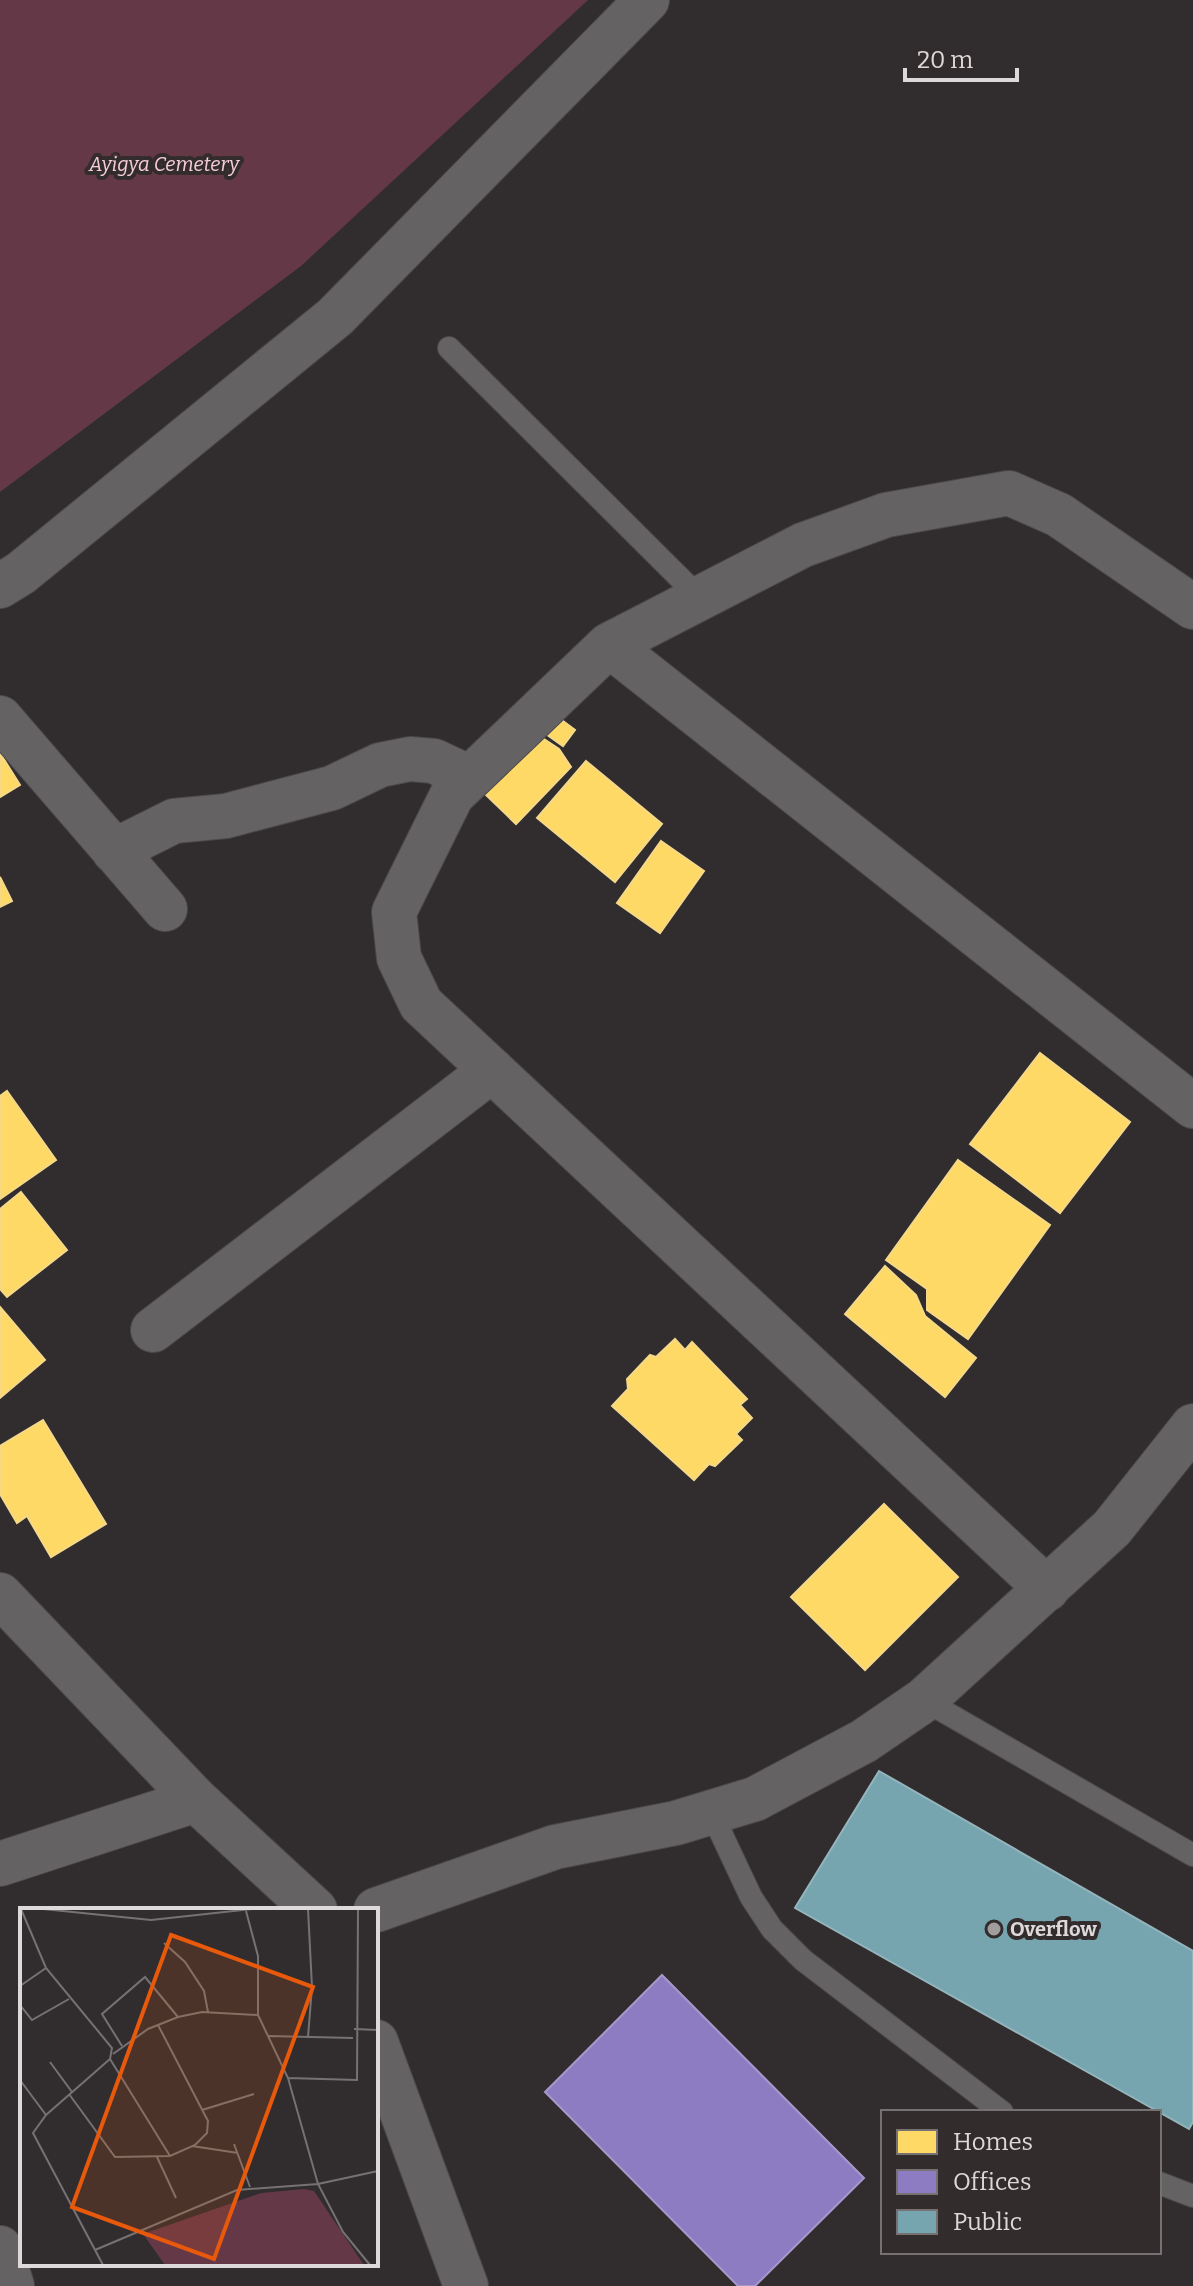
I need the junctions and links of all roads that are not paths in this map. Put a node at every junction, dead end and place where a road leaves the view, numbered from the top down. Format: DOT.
graph roads {
  1 [pos="647,0"];
  2 [pos="449,348"];
  3 [pos="0,586"];
  4 [pos="701,599"];
  5 [pos="1193,607"];
  6 [pos="609,645"];
  7 [pos="0,718"];
  8 [pos="470,778"];
  9 [pos="114,851"];
  10 [pos="165,909"];
  11 [pos="492,1070"];
  12 [pos="1193,1106"];
  13 [pos="153,1330"];
  14 [pos="1193,1426"];
  15 [pos="1047,1589"];
  16 [pos="0,1595"];
  17 [pos="924,1700"];
  18 [pos="196,1800"];
  19 [pos="712,1814"];
  20 [pos="1193,1855"];
  21 [pos="0,1864"];
  22 [pos="313,1908"];
  23 [pos="378,1909"];
  24 [pos="378,2047"];
  25 [pos="999,2110"];
  26 [pos="1161,2184"];
  27 [pos="1193,2196"];
  28 [pos="0,2248"];
  29 [pos="12,2286"];
  30 [pos="466,2286"];
  1 -- 3 [label="street"];
  2 -- 4 [label="lane"];
  4 -- 5 [label="street"];
  4 -- 6 [label="street"];
  6 -- 8 [label="street"];
  6 -- 12 [label="street"];
  7 -- 9 [label="street"];
  8 -- 9 [label="street"];
  8 -- 11 [label="street"];
  9 -- 10 [label="street"];
  11 -- 13 [label="street"];
  11 -- 15 [label="street"];
  14 -- 15 [label="street"];
  15 -- 17 [label="street"];
  16 -- 18 [label="street"];
  17 -- 19 [label="street"];
  17 -- 20 [label="lane"];
  18 -- 21 [label="street"];
  18 -- 22 [label="street"];
  19 -- 23 [label="street"];
  19 -- 25 [label="lane"];
  24 -- 30 [label="street"];
  26 -- 27 [label="lane"];
  28 -- 29 [label="street"];
}
